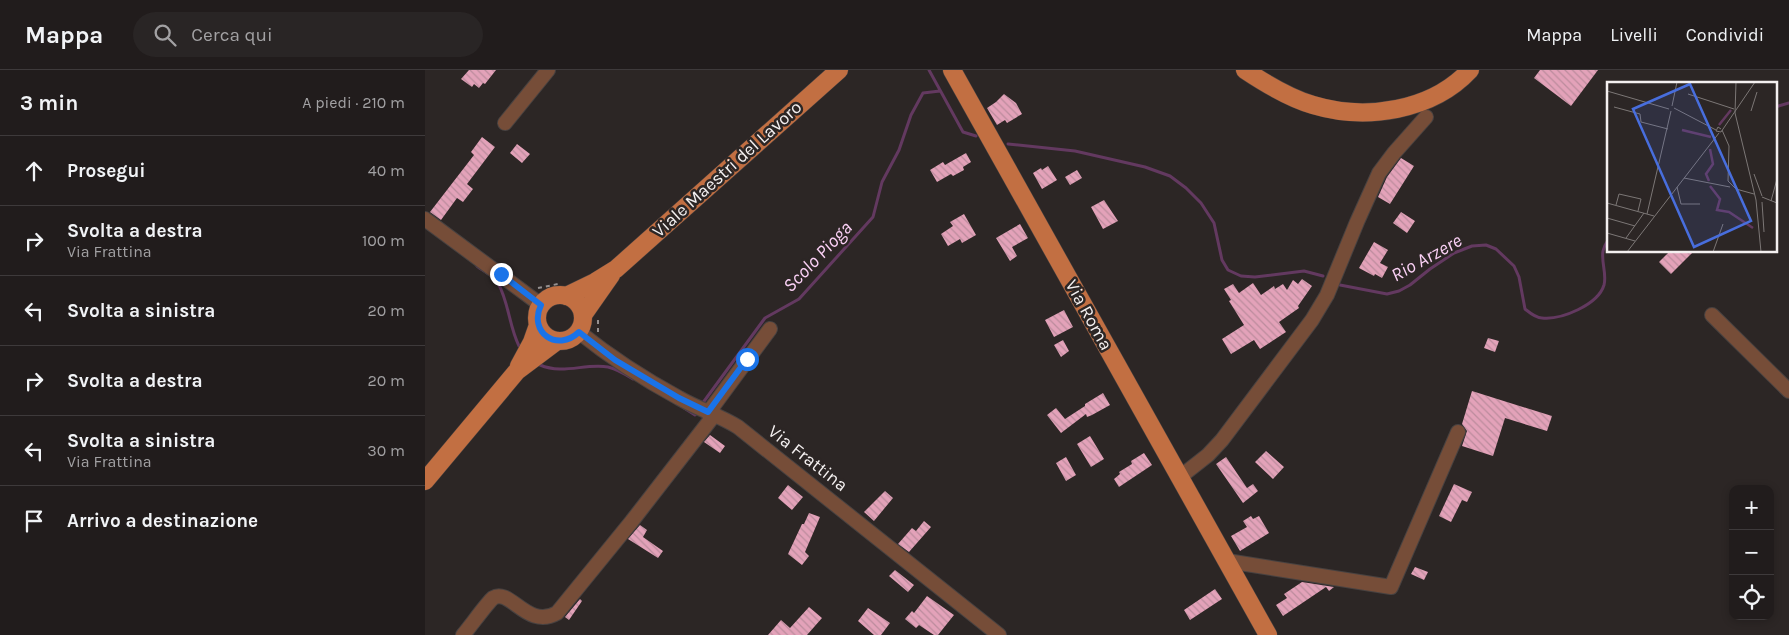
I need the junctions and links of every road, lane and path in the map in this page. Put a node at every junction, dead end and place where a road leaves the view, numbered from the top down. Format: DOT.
graph roads {
  1 [pos="548,70"];
  2 [pos="839,70"];
  3 [pos="952,70"];
  4 [pos="1245,70"];
  5 [pos="1470,70"];
  6 [pos="1426,117"];
  7 [pos="505,123"];
  8 [pos="425,218"];
  9 [pos="616,268"];
  10 [pos="566,296"];
  11 [pos="541,305"];
  12 [pos="1712,314"];
  13 [pos="591,315"];
  14 [pos="538,324"];
  15 [pos="770,329"];
  16 [pos="579,332"];
  17 [pos="557,341"];
  18 [pos="600,349"];
  19 [pos="517,371"];
  20 [pos="1789,391"];
  21 [pos="706,411"];
  22 [pos="1457,432"];
  23 [pos="1180,477"];
  24 [pos="425,481"];
  25 [pos="1227,560"];
  26 [pos="463,635"];
  27 [pos="999,635"];
  28 [pos="1268,635"];
  1 -- 7 [label="street"];
  2 -- 9 [label="main road, Viale Maestri del Lavoro"];
  3 -- 23 [label="main road, Via Roma"];
  4 -- 5 [label="main road"];
  6 -- 23 [label="street"];
  8 -- 11 [label="street"];
  9 -- 10 [label="main road, Viale Maestri del Lavoro"];
  9 -- 13 [label="main road, Viale Maestri del Lavoro"];
  10 -- 11 [label="main road"];
  10 -- 13 [label="main road"];
  11 -- 14 [label="main road"];
  12 -- 20 [label="street"];
  13 -- 16 [label="main road"];
  13 -- 18 [label="path"];
  14 -- 17 [label="main road"];
  14 -- 19 [label="main road"];
  15 -- 21 [label="street"];
  16 -- 17 [label="main road"];
  16 -- 18 [label="street, Via Frattina"];
  17 -- 19 [label="main road"];
  18 -- 21 [label="street, Via Frattina"];
  19 -- 24 [label="main road"];
  21 -- 26 [label="street"];
  21 -- 27 [label="street, Via Frattina"];
  22 -- 25 [label="street"];
  23 -- 25 [label="main road, Via Roma"];
  25 -- 28 [label="main road, Via Roma"];
}
